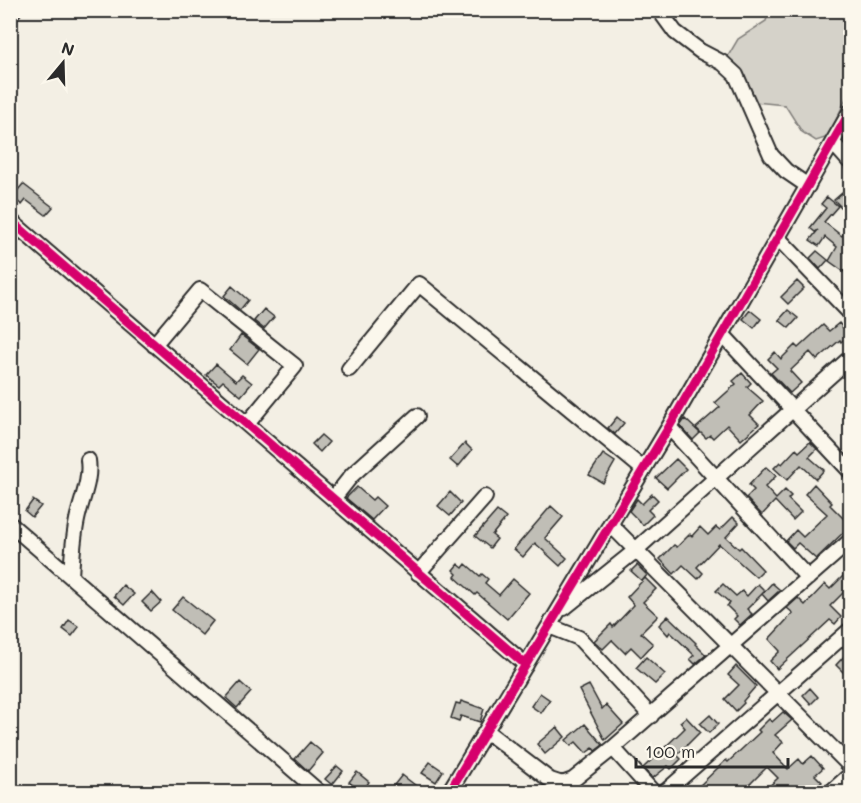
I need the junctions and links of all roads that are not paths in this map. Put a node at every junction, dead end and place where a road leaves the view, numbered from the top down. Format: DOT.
graph roads {
  1 [pos="14,10"];
  2 [pos="658,10"];
  3 [pos="10,14"];
  4 [pos="850,112"];
  5 [pos="833,143"];
  6 [pos="850,162"];
  7 [pos="808,186"];
  8 [pos="10,220"];
  9 [pos="778,238"];
  10 [pos="850,313"];
  11 [pos="722,334"];
  12 [pos="154,345"];
  13 [pos="850,358"];
  14 [pos="349,369"];
  15 [pos="793,410"];
  16 [pos="417,416"];
  17 [pos="247,424"];
  18 [pos="669,427"];
  19 [pos="88,460"];
  20 [pos="643,469"];
  21 [pos="850,471"];
  22 [pos="716,478"];
  23 [pos="485,497"];
  24 [pos="333,499"];
  25 [pos="10,524"];
  26 [pos="610,524"];
  27 [pos="850,541"];
  28 [pos="637,549"];
  29 [pos="418,573"];
  30 [pos="71,577"];
  31 [pos="808,578"];
  32 [pos="552,620"];
  33 [pos="850,630"];
  34 [pos="732,645"];
  35 [pos="526,664"];
  36 [pos="779,693"];
  37 [pos="651,716"];
  38 [pos="486,731"];
  39 [pos="613,748"];
  40 [pos="850,766"];
  41 [pos="850,775"];
  42 [pos="319,792"];
  43 [pos="449,792"];
  44 [pos="653,792"];
  45 [pos="666,792"];
  46 [pos="831,792"];
  1 -- 3 [label="street"];
  2 -- 7 [label="street"];
  4 -- 5 [label="street"];
  5 -- 6 [label="street"];
  5 -- 7 [label="street"];
  7 -- 9 [label="street"];
  8 -- 12 [label="street"];
  9 -- 10 [label="street"];
  9 -- 11 [label="street"];
  11 -- 15 [label="street"];
  11 -- 18 [label="street"];
  12 -- 17 [label="street"];
  12 -- 17 [label="street"];
  13 -- 15 [label="street"];
  14 -- 20 [label="street"];
  15 -- 21 [label="street"];
  15 -- 22 [label="street"];
  16 -- 24 [label="street"];
  17 -- 24 [label="street"];
  18 -- 20 [label="street"];
  18 -- 22 [label="street"];
  19 -- 30 [label="street"];
  20 -- 26 [label="street"];
  22 -- 28 [label="street"];
  22 -- 31 [label="street"];
  23 -- 29 [label="street"];
  24 -- 29 [label="street"];
  25 -- 30 [label="street"];
  26 -- 28 [label="street"];
  26 -- 32 [label="street"];
  27 -- 31 [label="street"];
  28 -- 32 [label="street"];
  28 -- 34 [label="street"];
  29 -- 35 [label="street"];
  30 -- 42 [label="street"];
  31 -- 34 [label="street"];
  32 -- 35 [label="street"];
  32 -- 37 [label="street"];
  33 -- 36 [label="street"];
  34 -- 36 [label="street"];
  34 -- 37 [label="street"];
  35 -- 38 [label="street"];
  36 -- 40 [label="street"];
  36 -- 45 [label="street"];
  37 -- 39 [label="street"];
  38 -- 39 [label="street"];
  38 -- 43 [label="street"];
  39 -- 44 [label="street"];
  41 -- 46 [label="street"];
}
